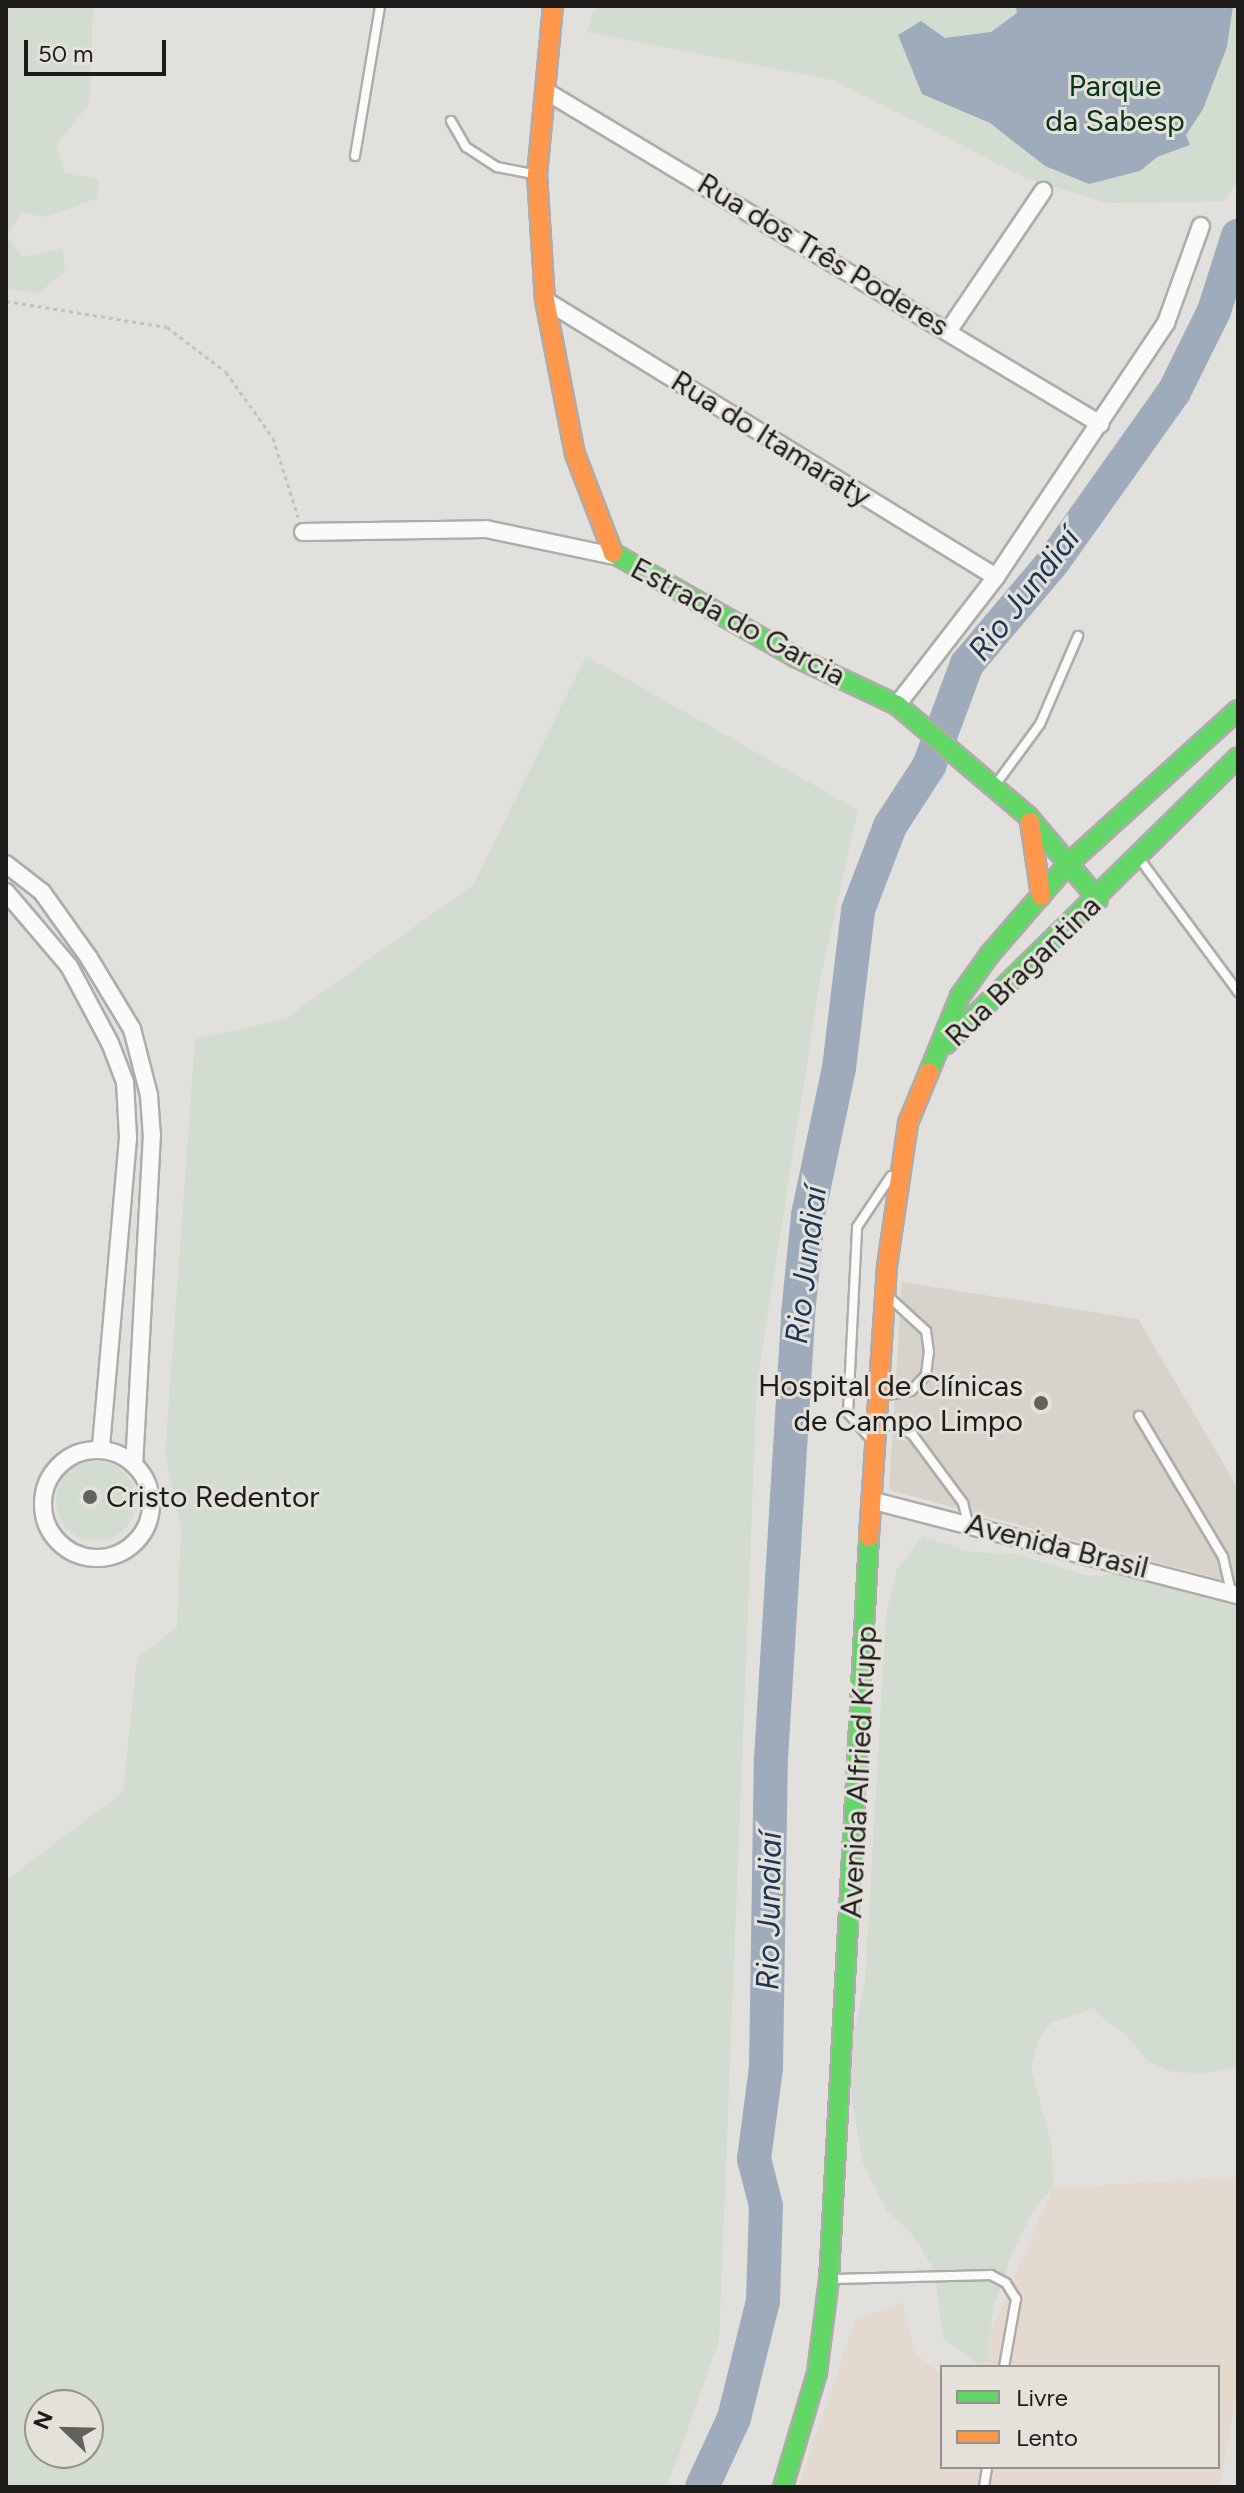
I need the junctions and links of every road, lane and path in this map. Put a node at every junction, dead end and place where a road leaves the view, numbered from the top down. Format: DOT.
graph roads {
  1 [pos="380,6"];
  2 [pos="553,6"];
  3 [pos="544,90"];
  4 [pos="451,121"];
  5 [pos="355,156"];
  6 [pos="537,174"];
  7 [pos="1043,191"];
  8 [pos="1201,226"];
  9 [pos="545,300"];
  10 [pos="6,301"];
  11 [pos="949,330"];
  12 [pos="1100,424"];
  13 [pos="303,532"];
  14 [pos="614,556"];
  15 [pos="996,577"];
  16 [pos="1078,636"];
  17 [pos="897,705"];
  18 [pos="1238,710"];
  19 [pos="1238,757"];
  20 [pos="995,786"];
  21 [pos="1028,816"];
  22 [pos="1137,855"];
  23 [pos="6,864"];
  24 [pos="1068,864"];
  25 [pos="6,892"];
  26 [pos="1041,896"];
  27 [pos="1098,899"];
  28 [pos="89,958"];
  29 [pos="69,966"];
  30 [pos="1238,992"];
  31 [pos="934,1058"];
  32 [pos="901,1162"];
  33 [pos="885,1295"];
  34 [pos="877,1397"];
  35 [pos="1139,1416"];
  36 [pos="876,1420"];
  37 [pos="874,1443"];
  38 [pos="101,1449"];
  39 [pos="134,1463"];
  40 [pos="874,1501"];
  41 [pos="968,1523"];
  42 [pos="1234,1594"];
  43 [pos="829,2279"];
  44 [pos="1004,2365"];
  45 [pos="783,2487"];
  1 -- 5 [label="lane"];
  2 -- 3 [label="main road, Estrada do Garcia"];
  3 -- 6 [label="main road, Estrada do Garcia"];
  3 -- 11 [label="street, Rua dos Três Poderes"];
  4 -- 6 [label="lane"];
  6 -- 9 [label="main road, Estrada do Garcia"];
  7 -- 11 [label="street"];
  8 -- 12 [label="street"];
  9 -- 14 [label="main road, Estrada do Garcia"];
  9 -- 15 [label="street, Rua do Itamaraty"];
  10 -- 13 [label="path"];
  11 -- 12 [label="street, Rua dos Três Poderes"];
  12 -- 15 [label="street"];
  13 -- 14 [label="street"];
  14 -- 17 [label="main road, Estrada do Garcia"];
  15 -- 17 [label="street"];
  16 -- 20 [label="lane"];
  17 -- 20 [label="main road, Estrada do Garcia"];
  18 -- 24 [label="main road, Rua Bragantina"];
  19 -- 22 [label="main road, Rua Bragantina"];
  20 -- 21 [label="main road, Estrada do Garcia"];
  21 -- 24 [label="main road, Estrada do Garcia"];
  21 -- 26 [label="main road"];
  22 -- 27 [label="main road, Rua Bragantina"];
  22 -- 30 [label="lane"];
  23 -- 28 [label="street"];
  24 -- 26 [label="main road, Rua Bragantina"];
  24 -- 27 [label="main road, Estrada do Garcia"];
  25 -- 29 [label="street"];
  26 -- 31 [label="main road, Rua Bragantina"];
  27 -- 31 [label="main road, Rua Bragantina"];
  28 -- 29 [label="street"];
  28 -- 39 [label="street"];
  29 -- 38 [label="street"];
  31 -- 32 [label="main road, Avenida Alfried Krupp"];
  32 -- 33 [label="main road, Avenida Alfried Krupp"];
  32 -- 37 [label="lane"];
  33 -- 34 [label="main road, Avenida Alfried Krupp"];
  33 -- 34 [label="lane"];
  34 -- 36 [label="main road, Avenida Alfried Krupp"];
  35 -- 42 [label="lane"];
  36 -- 37 [label="main road, Avenida Alfried Krupp"];
  36 -- 41 [label="lane"];
  37 -- 40 [label="main road, Avenida Alfried Krupp"];
  38 -- 39 [label="street"];
  38 -- 39 [label="street"];
  40 -- 41 [label="street, Avenida Brasil"];
  40 -- 43 [label="main road, Avenida Alfried Krupp"];
  41 -- 42 [label="street, Avenida Brasil"];
  43 -- 44 [label="lane"];
  43 -- 45 [label="main road, Avenida Alfried Krupp"];
}
